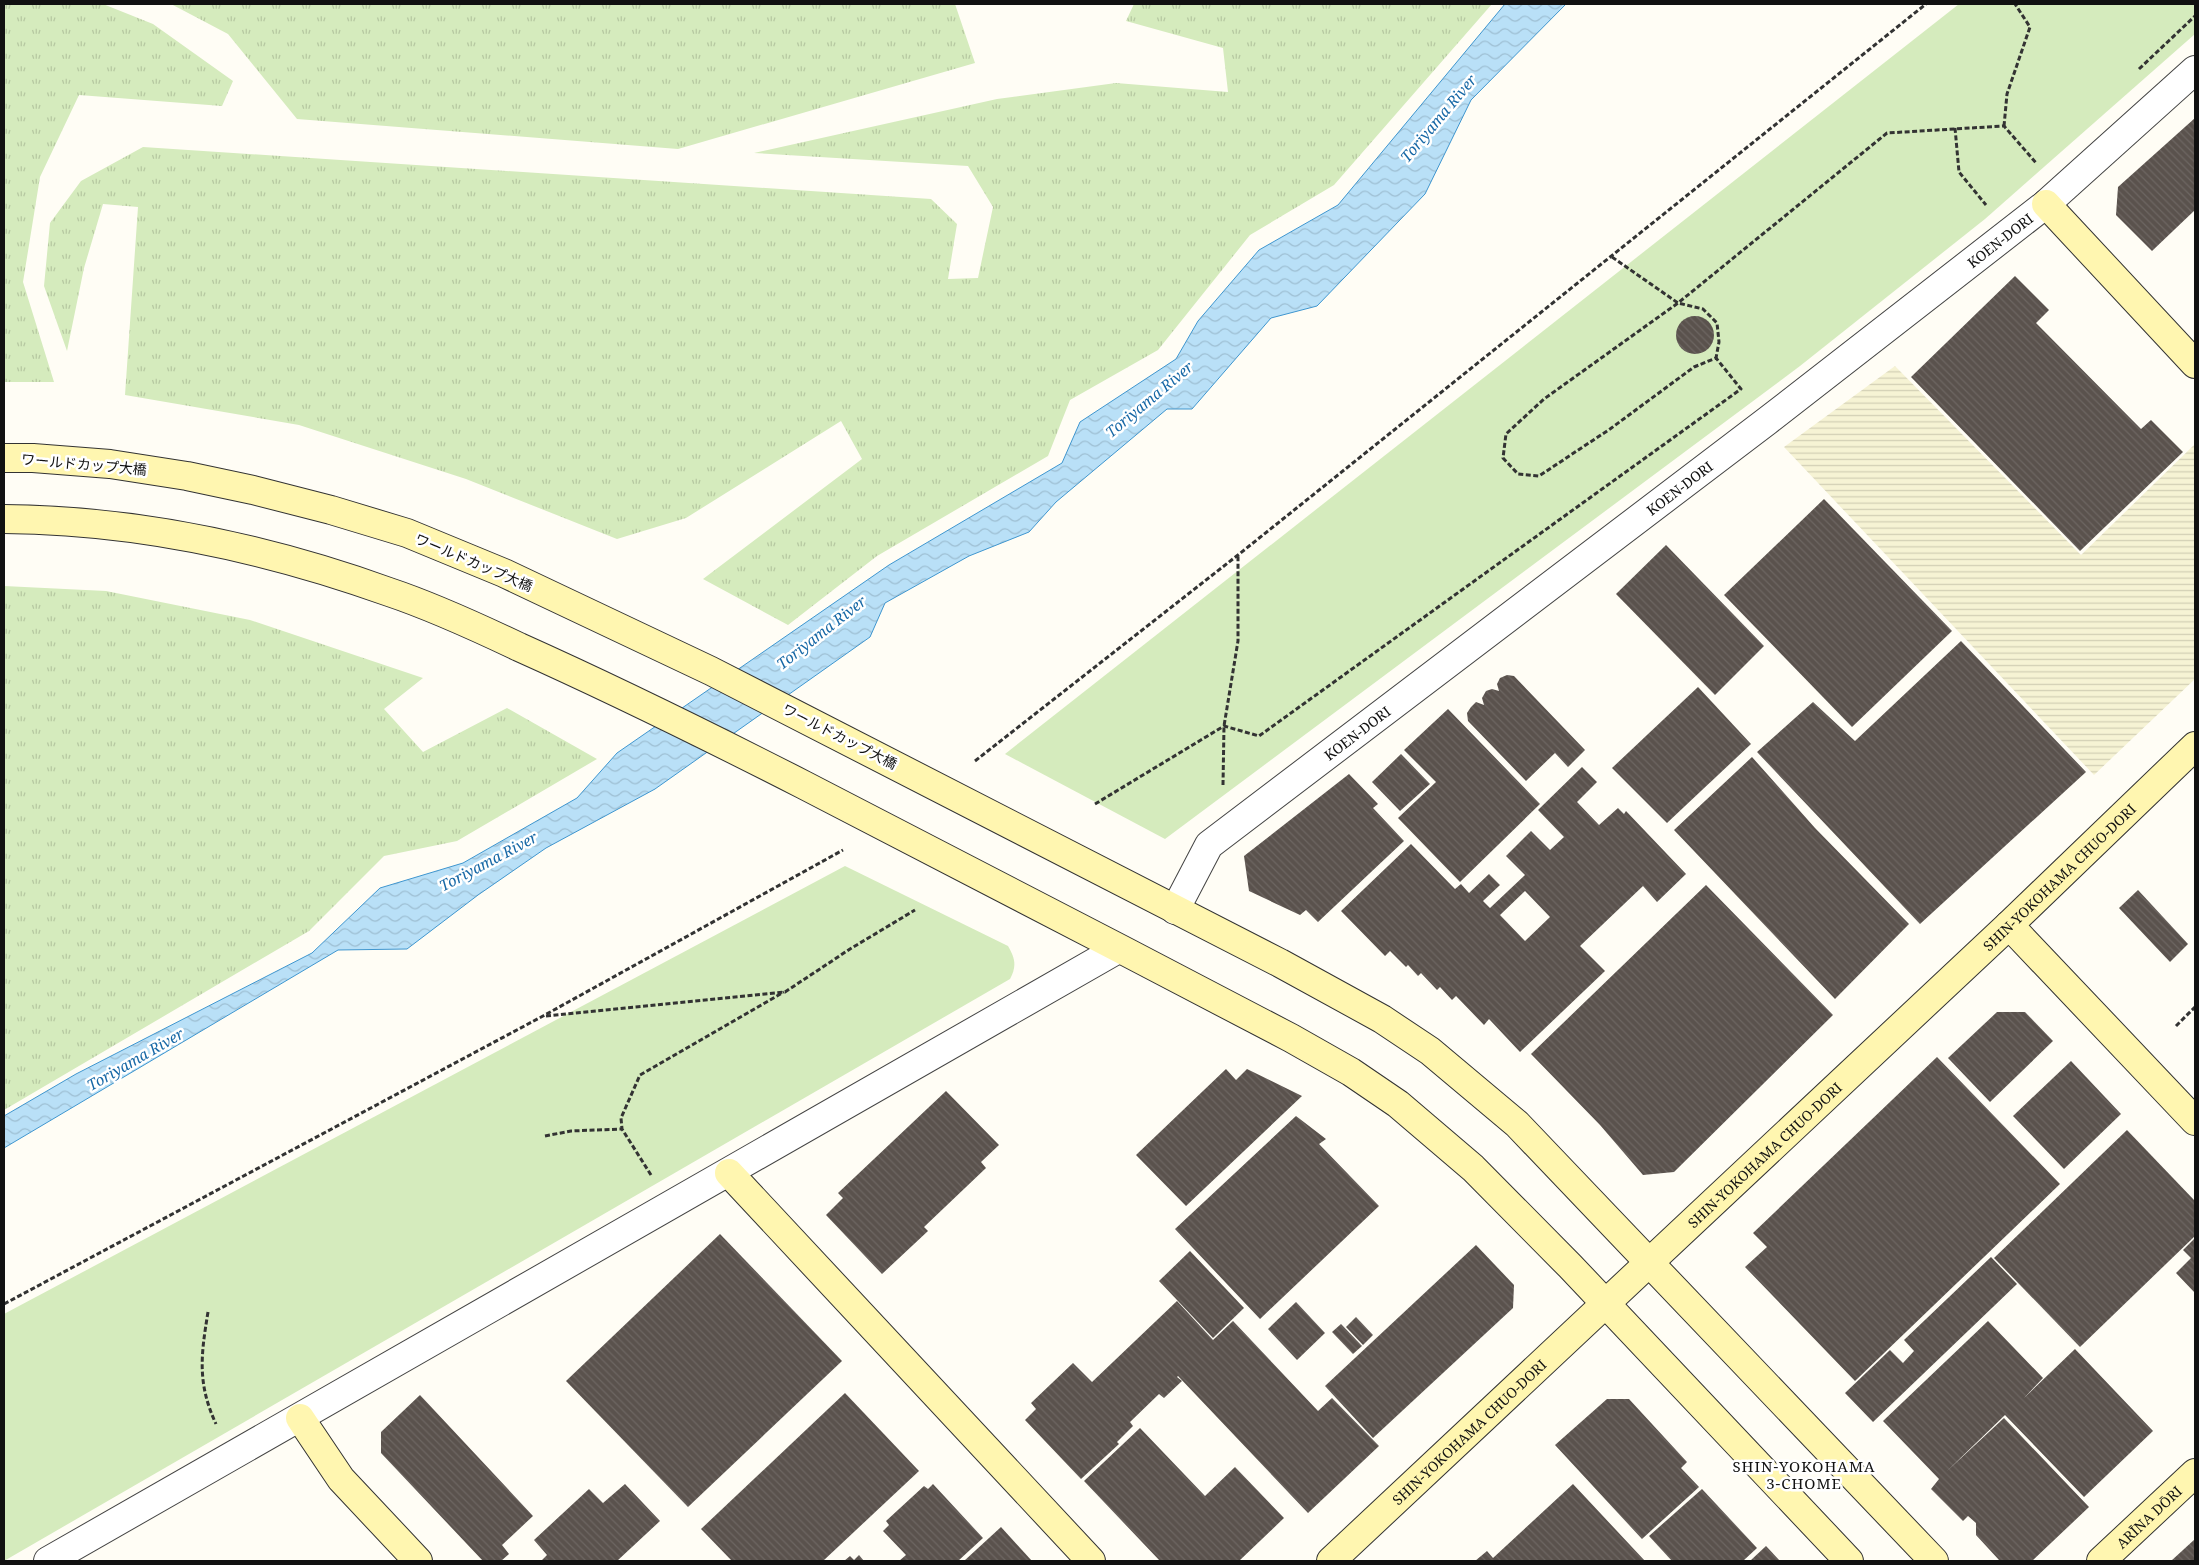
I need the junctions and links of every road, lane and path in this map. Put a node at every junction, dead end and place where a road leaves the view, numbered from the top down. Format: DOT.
graph roads {
  1 [pos="1926,4"];
  2 [pos="2015,4"];
  3 [pos="2195,70"];
  4 [pos="2004,126"];
  5 [pos="1955,128"];
  6 [pos="2039,169"];
  7 [pos="2046,204"];
  8 [pos="1990,211"];
  9 [pos="1612,257"];
  10 [pos="1678,303"];
  11 [pos="1716,358"];
  12 [pos="2195,364"];
  13 [pos="4,458"];
  14 [pos="4,519"];
  15 [pos="1238,555"];
  16 [pos="1224,726"];
  17 [pos="2195,746"];
  18 [pos="975,761"];
  19 [pos="1222,785"];
  20 [pos="1095,804"];
  21 [pos="843,850"];
  22 [pos="915,910"];
  23 [pos="1175,910"];
  24 [pos="2009,925"];
  25 [pos="1118,949"];
  26 [pos="786,992"];
  27 [pos="2195,1007"];
  28 [pos="543,1016"];
  29 [pos="2176,1026"];
  30 [pos="2195,1121"];
  31 [pos="622,1129"];
  32 [pos="545,1136"];
  33 [pos="729,1172"];
  34 [pos="652,1176"];
  35 [pos="1650,1262"];
  36 [pos="4,1304"];
  37 [pos="1605,1304"];
  38 [pos="208,1312"];
  39 [pos="300,1418"];
  40 [pos="219,1428"];
  41 [pos="2195,1473"];
  42 [pos="48,1561"];
  43 [pos="418,1561"];
  44 [pos="1091,1561"];
  45 [pos="1331,1561"];
  46 [pos="1849,1561"];
  47 [pos="1934,1561"];
  48 [pos="2101,1561"];
  1 -- 9 [label="path"];
  2 -- 4 [label="path"];
  3 -- 7 [label="street, KOEN-DORI"];
  4 -- 5 [label="path"];
  4 -- 6 [label="path"];
  5 -- 8 [label="path"];
  5 -- 10 [label="path"];
  7 -- 12 [label="street"];
  7 -- 23 [label="street, KOEN-DORI"];
  9 -- 10 [label="path"];
  9 -- 15 [label="path"];
  10 -- 11 [label="path"];
  10 -- 11 [label="path"];
  11 -- 16 [label="path"];
  13 -- 23 [label="street, ワールドカップ大橋"];
  14 -- 25 [label="street"];
  15 -- 16 [label="path"];
  15 -- 18 [label="path"];
  16 -- 19 [label="path"];
  16 -- 20 [label="path"];
  17 -- 24 [label="street, SHIN-YOKOHAMA CHUO-DORI"];
  21 -- 28 [label="path"];
  22 -- 26 [label="path"];
  23 -- 35 [label="street, ワールドカップ大橋"];
  24 -- 30 [label="street"];
  24 -- 35 [label="street, SHIN-YOKOHAMA CHUO-DORI"];
  25 -- 33 [label="street"];
  25 -- 37 [label="street"];
  26 -- 28 [label="path"];
  26 -- 31 [label="path"];
  27 -- 29 [label="path"];
  28 -- 36 [label="path"];
  31 -- 32 [label="path"];
  31 -- 34 [label="path"];
  33 -- 39 [label="street"];
  33 -- 44 [label="street"];
  35 -- 37 [label="street, SHIN-YOKOHAMA CHUO-DORI"];
  35 -- 47 [label="street, ワールドカップ大橋"];
  37 -- 45 [label="street, SHIN-YOKOHAMA CHUO-DORI"];
  37 -- 46 [label="street"];
  38 -- 40 [label="path"];
  39 -- 42 [label="street"];
  39 -- 43 [label="street"];
  41 -- 48 [label="street, ARĪNA DŌRI"];
}
